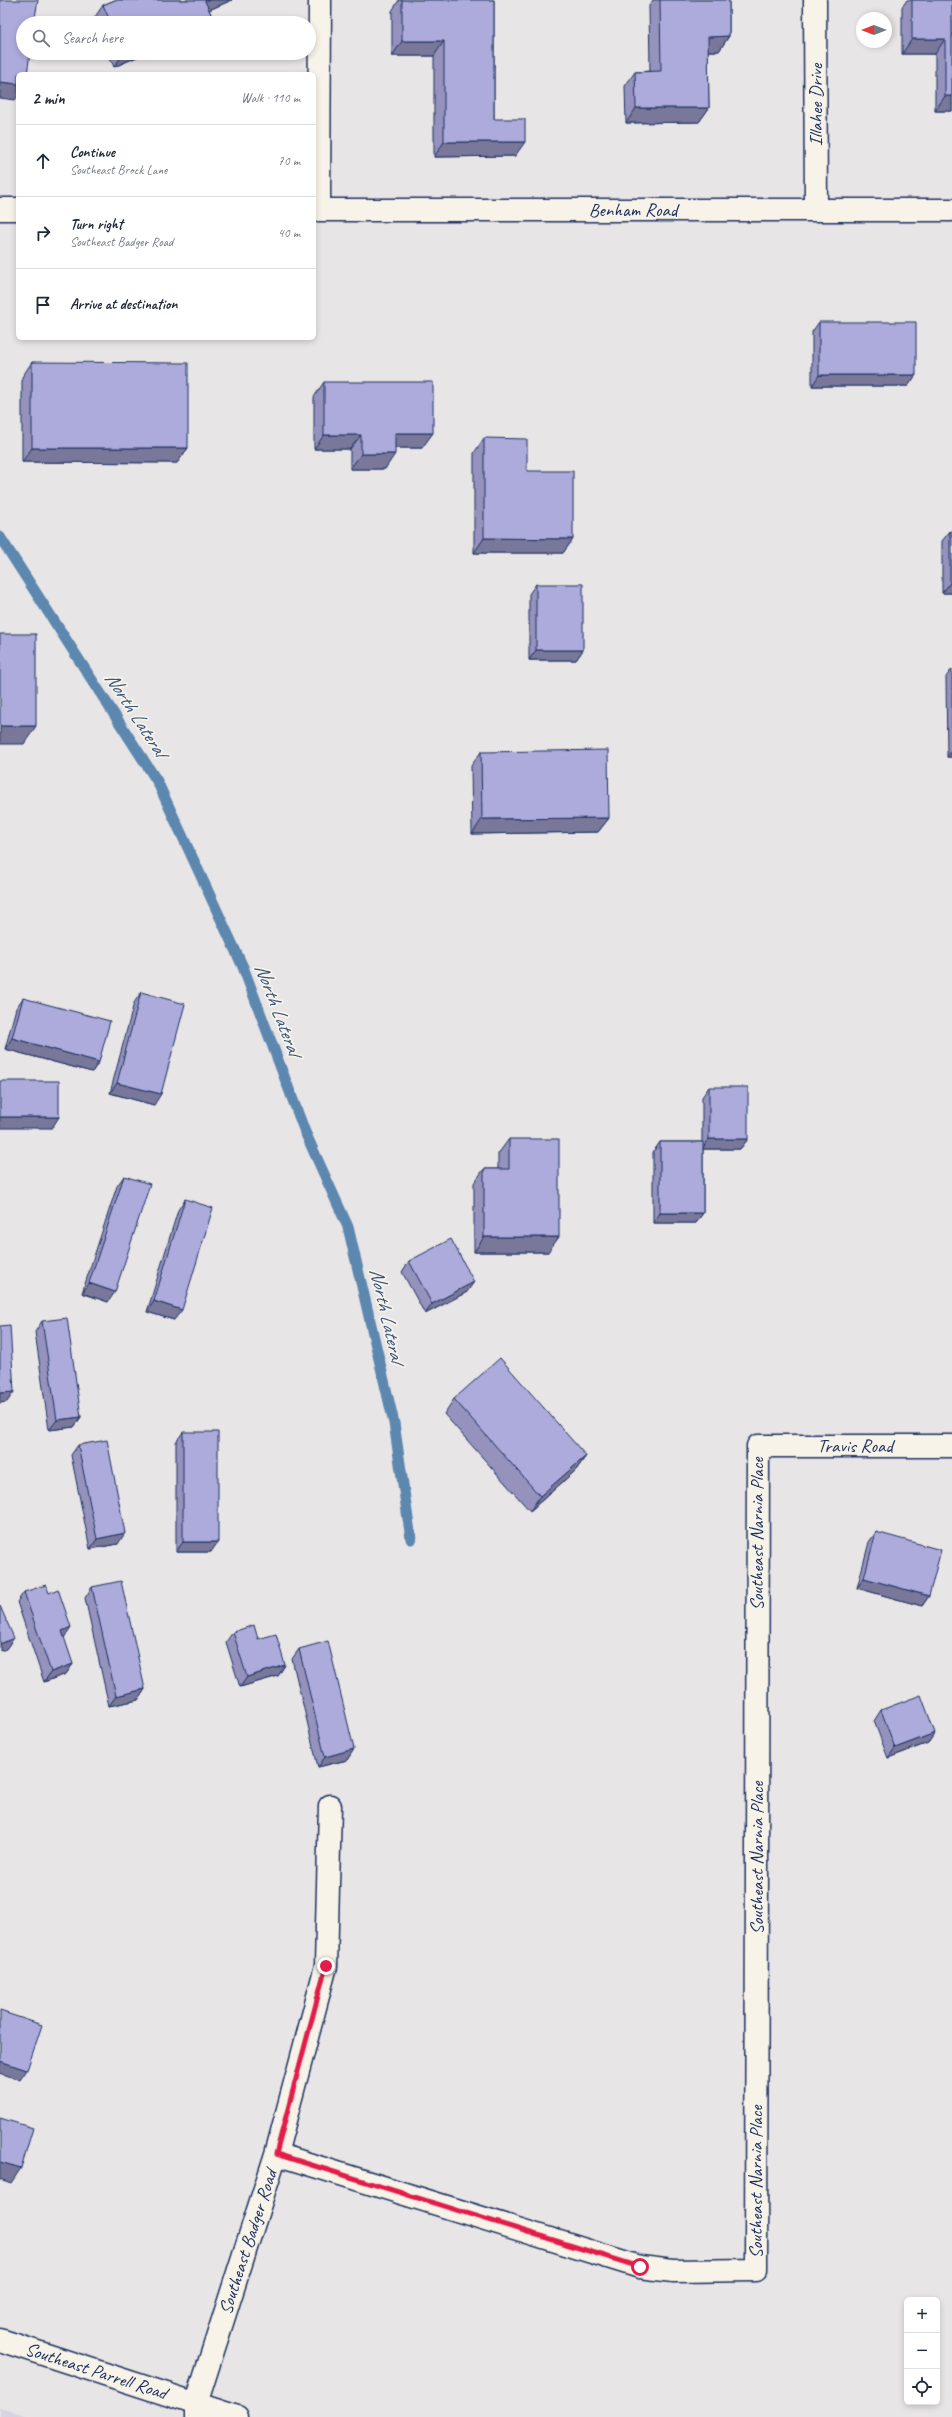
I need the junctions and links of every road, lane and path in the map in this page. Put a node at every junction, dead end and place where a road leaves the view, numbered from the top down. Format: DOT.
graph roads {
  1 [pos="320,0"];
  2 [pos="815,0"];
  3 [pos="0,209"];
  4 [pos="16,209"];
  5 [pos="316,210"];
  6 [pos="816,210"];
  7 [pos="952,210"];
  8 [pos="758,1446"];
  9 [pos="952,1446"];
  10 [pos="330,1806"];
  11 [pos="276,2154"];
  12 [pos="0,2340"];
  13 [pos="196,2410"];
  14 [pos="237,2417"];
  1 -- 5 [label="street"];
  2 -- 6 [label="street, Illahee Drive"];
  3 -- 4 [label="street"];
  5 -- 6 [label="street, Benham Road"];
  6 -- 7 [label="street, Benham Road"];
  8 -- 9 [label="street, Travis Road"];
  8 -- 11 [label="street, Southeast Narnia Place"];
  10 -- 11 [label="street, Southeast Badger Road"];
  11 -- 13 [label="street, Southeast Badger Road"];
  12 -- 13 [label="street, Southeast Parrell Road"];
  13 -- 14 [label="street, Southeast Parrell Road"];
}
